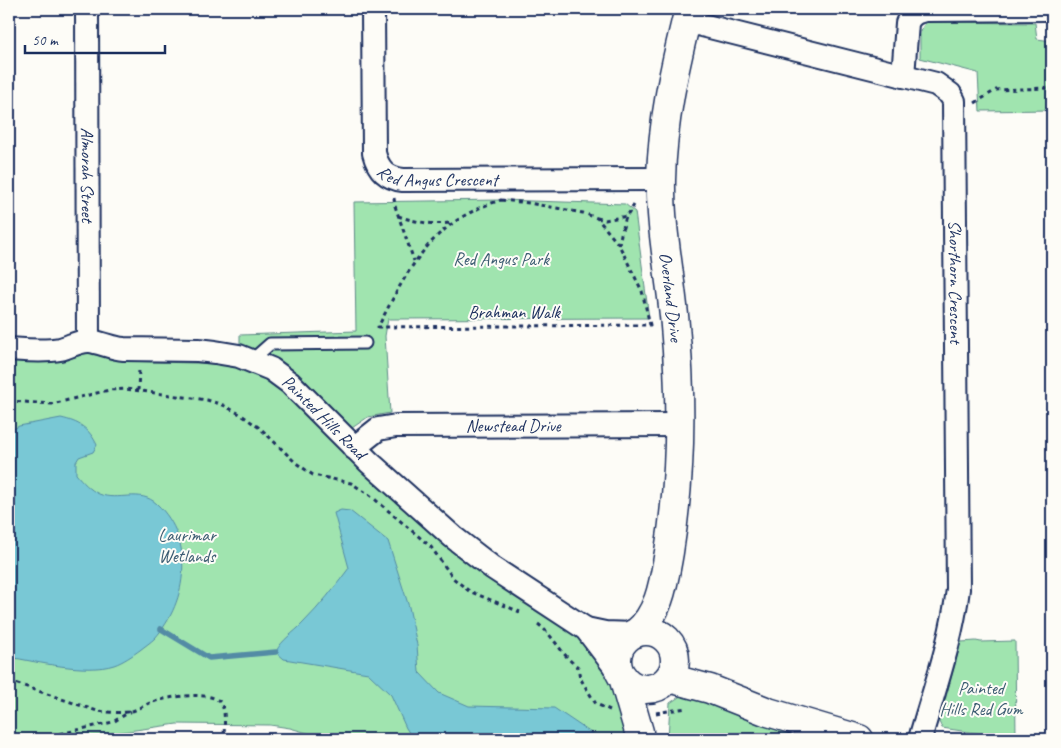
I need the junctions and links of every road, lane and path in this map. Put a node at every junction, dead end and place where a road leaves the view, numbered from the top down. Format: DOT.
graph roads {
  1 [pos="87,9"];
  2 [pos="372,9"];
  3 [pos="1045,9"];
  4 [pos="688,15"];
  5 [pos="903,76"];
  6 [pos="1052,87"];
  7 [pos="955,120"];
  8 [pos="393,179"];
  9 [pos="661,179"];
  10 [pos="634,205"];
  11 [pos="398,216"];
  12 [pos="627,216"];
  13 [pos="597,218"];
  14 [pos="451,223"];
  15 [pos="619,245"];
  16 [pos="415,262"];
  17 [pos="88,341"];
  18 [pos="365,343"];
  19 [pos="9,349"];
  20 [pos="252,360"];
  21 [pos="9,401"];
  22 [pos="679,425"];
  23 [pos="354,448"];
  24 [pos="663,587"];
  25 [pos="524,614"];
  26 [pos="535,622"];
  27 [pos="586,629"];
  28 [pos="635,634"];
  29 [pos="670,644"];
  30 [pos="622,676"];
  31 [pos="667,680"];
  32 [pos="9,681"];
  33 [pos="701,699"];
  34 [pos="132,711"];
  35 [pos="638,724"];
  36 [pos="37,739"];
  37 [pos="224,739"];
  38 [pos="859,739"];
  39 [pos="920,739"];
  1 -- 17 [label="street, Almorah Street"];
  2 -- 8 [label="street, Red Angus Crescent"];
  3 -- 5 [label="street"];
  4 -- 5 [label="street, Shorthorn Crescent"];
  4 -- 9 [label="street, Overland Drive"];
  5 -- 7 [label="street, Shorthorn Crescent"];
  6 -- 7 [label="path"];
  7 -- 39 [label="street, Shorthorn Crescent"];
  8 -- 9 [label="street, Red Angus Crescent"];
  8 -- 11 [label="path"];
  9 -- 22 [label="street, Overland Drive"];
  10 -- 12 [label="path"];
  11 -- 14 [label="path"];
  11 -- 16 [label="path"];
  12 -- 13 [label="path"];
  12 -- 15 [label="path"];
  13 -- 14 [label="path"];
  13 -- 15 [label="path"];
  14 -- 16 [label="path"];
  15 -- 16 [label="path, Brahman Walk"];
  17 -- 19 [label="street"];
  17 -- 20 [label="street, Painted Hills Road"];
  18 -- 20 [label="lane"];
  20 -- 23 [label="street, Painted Hills Road"];
  21 -- 25 [label="path"];
  22 -- 23 [label="street, Newstead Drive"];
  22 -- 24 [label="street, Overland Drive"];
  23 -- 27 [label="street, Painted Hills Road"];
  24 -- 28 [label="street, Overland Drive"];
  24 -- 29 [label="street, Overland Drive"];
  26 -- 35 [label="path"];
  27 -- 28 [label="street, Painted Hills Road"];
  27 -- 30 [label="street, Painted Hills Road"];
  28 -- 29 [label="street"];
  28 -- 30 [label="street"];
  29 -- 31 [label="street"];
  29 -- 33 [label="street"];
  30 -- 31 [label="street"];
  30 -- 35 [label="street"];
  31 -- 33 [label="street"];
  31 -- 35 [label="street"];
  32 -- 34 [label="path"];
  33 -- 35 [label="path"];
  33 -- 38 [label="street"];
  34 -- 36 [label="path"];
  34 -- 37 [label="path"];
}
